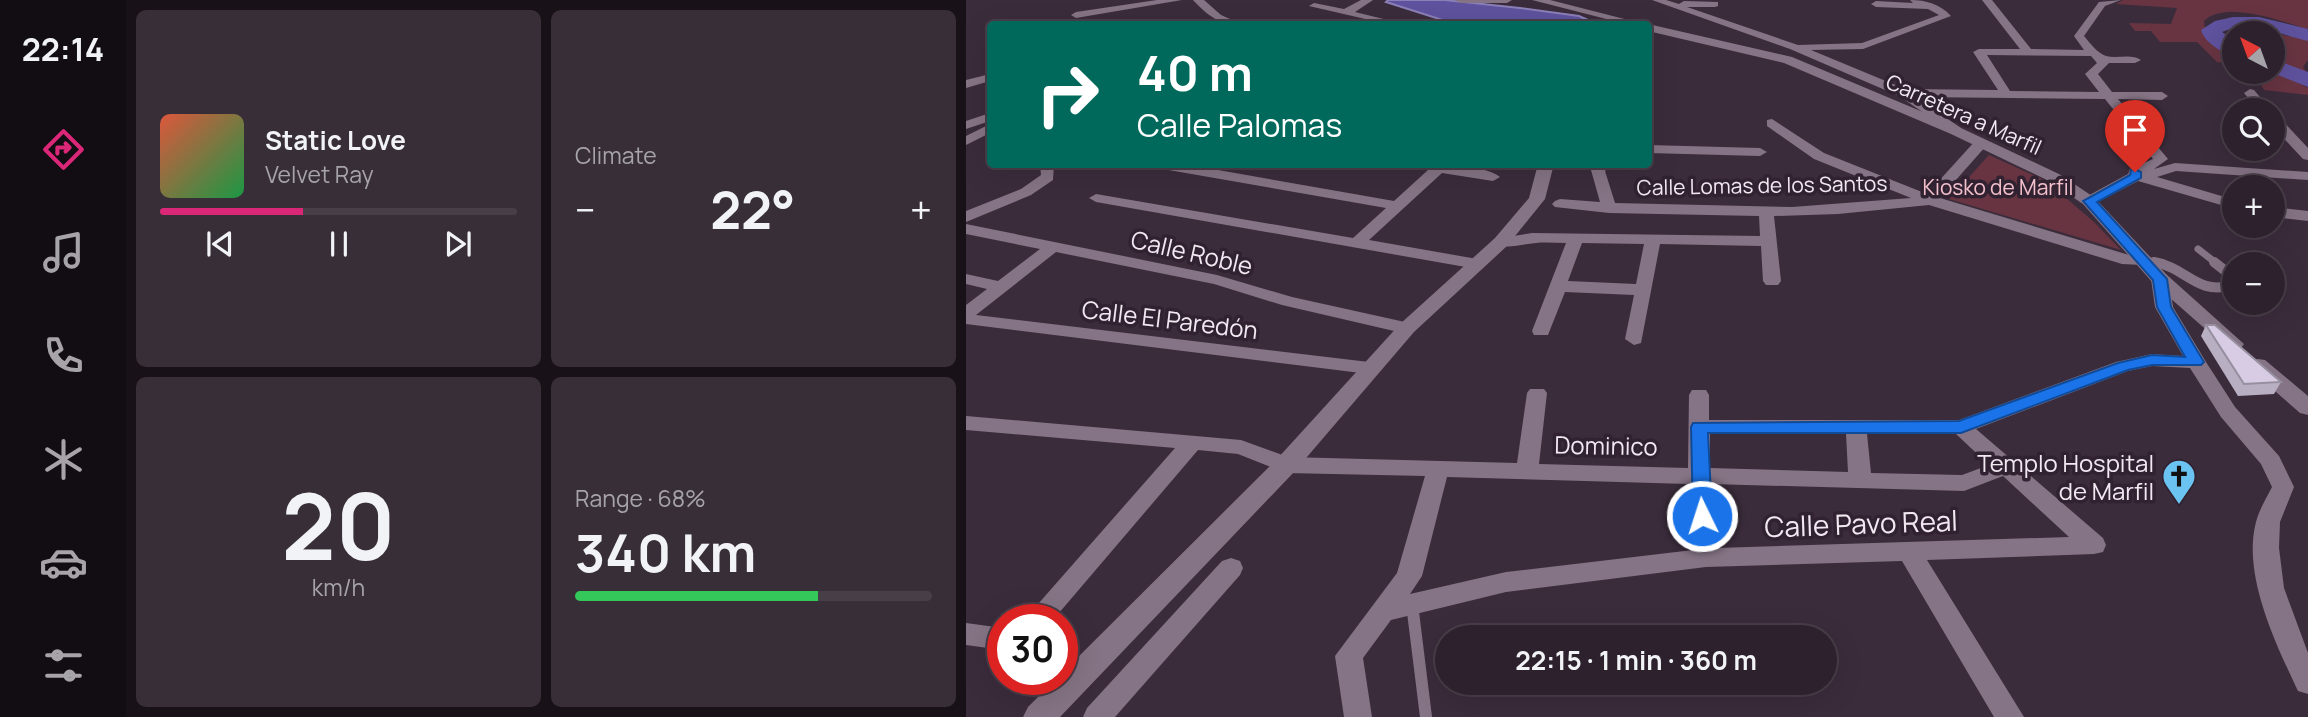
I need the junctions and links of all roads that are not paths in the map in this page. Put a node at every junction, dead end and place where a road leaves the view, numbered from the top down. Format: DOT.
graph roads {
  1 [pos="1177,0"];
  2 [pos="1198,0"];
  3 [pos="1368,0"];
  4 [pos="1460,0"];
  5 [pos="1507,0"];
  6 [pos="1537,0"];
  7 [pos="1915,0"];
  8 [pos="1987,0"];
  9 [pos="2116,0"];
  10 [pos="1663,2"];
  11 [pos="1715,4"];
  12 [pos="1876,4"];
  13 [pos="1314,6"];
  14 [pos="1927,6"];
  15 [pos="1345,13"];
  16 [pos="1076,15"];
  17 [pos="1227,21"];
  18 [pos="1384,21"];
  19 [pos="1625,21"];
  20 [pos="1652,28"];
  21 [pos="1794,47"];
  22 [pos="2028,52"];
  23 [pos="2098,56"];
  24 [pos="2135,60"];
  25 [pos="1849,70"];
  26 [pos="1825,75"];
  27 [pos="987,79"];
  28 [pos="966,84"];
  29 [pos="1903,93"];
  30 [pos="2250,93"];
  31 [pos="2006,94"];
  32 [pos="2108,95"];
  33 [pos="2162,96"];
  34 [pos="2255,98"];
  35 [pos="966,116"];
  36 [pos="987,117"];
  37 [pos="987,118"];
  38 [pos="1772,123"];
  39 [pos="966,125"];
  40 [pos="987,130"];
  41 [pos="1956,131"];
  42 [pos="2285,132"];
  43 [pos="966,141"];
  44 [pos="1982,143"];
  45 [pos="1652,149"];
  46 [pos="1760,152"];
  47 [pos="2308,156"];
  48 [pos="1047,168"];
  49 [pos="1180,168"];
  50 [pos="1438,168"];
  51 [pos="1545,168"];
  52 [pos="1600,168"];
  53 [pos="2308,176"];
  54 [pos="1493,177"];
  55 [pos="2140,177"];
  56 [pos="1096,198"];
  57 [pos="1930,200"];
  58 [pos="2089,201"];
  59 [pos="2222,201"];
  60 [pos="1560,204"];
  61 [pos="1399,206"];
  62 [pos="1609,208"];
  63 [pos="1766,211"];
  64 [pos="2285,213"];
  65 [pos="2308,216"];
  66 [pos="966,217"];
  67 [pos="966,229"];
  68 [pos="1576,239"];
  69 [pos="1653,240"];
  70 [pos="1770,241"];
  71 [pos="1358,242"];
  72 [pos="1501,242"];
  73 [pos="1054,247"];
  74 [pos="2198,249"];
  75 [pos="2143,260"];
  76 [pos="1477,264"];
  77 [pos="966,279"];
  78 [pos="2160,279"];
  79 [pos="1772,281"];
  80 [pos="1557,286"];
  81 [pos="1002,287"];
  82 [pos="1644,290"];
  83 [pos="966,317"];
  84 [pos="1407,328"];
  85 [pos="1541,331"];
  86 [pos="1634,339"];
  87 [pos="2196,362"];
  88 [pos="1369,368"];
  89 [pos="1537,393"];
  90 [pos="1699,395"];
  91 [pos="2308,408"];
  92 [pos="1856,426"];
  93 [pos="1699,427"];
  94 [pos="1961,427"];
  95 [pos="971,428"];
  96 [pos="1192,443"];
  97 [pos="1286,465"];
  98 [pos="2005,467"];
  99 [pos="1438,468"];
  100 [pos="1527,470"];
  101 [pos="1699,474"];
  102 [pos="1860,480"];
  103 [pos="1909,552"];
  104 [pos="1706,558"];
  105 [pos="1231,568"];
  106 [pos="1051,604"];
  107 [pos="1412,604"];
  108 [pos="1383,611"];
  109 [pos="966,634"];
  110 [pos="987,637"];
  111 [pos="2308,682"];
  112 [pos="1038,717"];
  113 [pos="1097,717"];
  114 [pos="1358,717"];
  115 [pos="1426,717"];
  116 [pos="2010,717"];
  1 -- 16 [label="street"];
  2 -- 17 [label="main road"];
  3 -- 15 [label="street"];
  4 -- 5 [label="street"];
  6 -- 19 [label="main road"];
  7 -- 14 [label="street"];
  8 -- 22 [label="street"];
  9 -- 23 [label="street"];
  10 -- 11 [label="street"];
  10 -- 21 [label="street"];
  12 -- 14 [label="street"];
  13 -- 15 [label="street"];
  14 -- 21 [label="street"];
  15 -- 18 [label="street"];
  20 -- 26 [label="main road, Carretera a Marfil"];
  21 -- 25 [label="street"];
  22 -- 23 [label="street"];
  22 -- 31 [label="street"];
  23 -- 24 [label="street"];
  23 -- 32 [label="street"];
  25 -- 26 [label="street"];
  25 -- 29 [label="street"];
  26 -- 41 [label="main road, Carretera a Marfil"];
  27 -- 28 [label="street"];
  29 -- 31 [label="street"];
  29 -- 41 [label="street"];
  30 -- 34 [label="street"];
  31 -- 32 [label="street"];
  32 -- 33 [label="street"];
  32 -- 55 [label="street"];
  35 -- 36 [label="street"];
  37 -- 39 [label="street"];
  38 -- 57 [label="street"];
  40 -- 43 [label="street"];
  41 -- 44 [label="main road, Carretera a Marfil"];
  42 -- 47 [label="street"];
  44 -- 57 [label="street"];
  44 -- 58 [label="main road, Carretera a Marfil"];
  45 -- 46 [label="street"];
  48 -- 66 [label="street"];
  49 -- 61 [label="street"];
  50 -- 54 [label="street"];
  50 -- 61 [label="street"];
  51 -- 72 [label="main road"];
  52 -- 62 [label="street"];
  53 -- 55 [label="street"];
  55 -- 58 [label="street"];
  55 -- 59 [label="street"];
  56 -- 71 [label="street"];
  57 -- 63 [label="street, Calle Lomas de los Santos"];
  57 -- 75 [label="street"];
  58 -- 75 [label="main road, Carretera a Marfil"];
  60 -- 62 [label="street, Calle Lomas de los Santos"];
  61 -- 71 [label="street"];
  62 -- 63 [label="street, Calle Lomas de los Santos"];
  63 -- 70 [label="street"];
  64 -- 65 [label="street"];
  67 -- 73 [label="street, Calle Roble"];
  68 -- 69 [label="street"];
  68 -- 72 [label="street"];
  68 -- 80 [label="street"];
  69 -- 70 [label="street"];
  69 -- 82 [label="street"];
  70 -- 79 [label="street"];
  71 -- 76 [label="street"];
  72 -- 76 [label="main road"];
  73 -- 81 [label="street"];
  73 -- 84 [label="street, Calle Roble"];
  74 -- 75 [label="lane"];
  75 -- 78 [label="main road, Carretera a Marfil"];
  76 -- 84 [label="main road"];
  77 -- 81 [label="street"];
  78 -- 87 [label="street"];
  78 -- 91 [label="main road, Carretera a Marfil"];
  80 -- 82 [label="street"];
  80 -- 85 [label="street"];
  81 -- 83 [label="street"];
  82 -- 86 [label="street"];
  83 -- 88 [label="street, Calle El Paredón"];
  84 -- 88 [label="main road"];
  87 -- 94 [label="street"];
  87 -- 111 [label="street"];
  88 -- 97 [label="main road"];
  89 -- 100 [label="street"];
  90 -- 93 [label="street"];
  92 -- 93 [label="street"];
  92 -- 94 [label="street"];
  92 -- 102 [label="street"];
  93 -- 101 [label="street"];
  94 -- 98 [label="street"];
  95 -- 96 [label="street"];
  96 -- 97 [label="street"];
  96 -- 106 [label="street"];
  97 -- 99 [label="street, Dominico"];
  97 -- 112 [label="main road"];
  98 -- 102 [label="street, Dominico"];
  98 -- 103 [label="street, Calle Pavo Real"];
  99 -- 100 [label="street, Dominico"];
  99 -- 108 [label="street"];
  100 -- 101 [label="street, Dominico"];
  101 -- 102 [label="street, Dominico"];
  101 -- 104 [label="street"];
  103 -- 104 [label="street, Calle Pavo Real"];
  103 -- 116 [label="street"];
  104 -- 107 [label="street, Calle Pavo Real"];
  105 -- 113 [label="street"];
  107 -- 108 [label="street, Calle Pavo Real"];
  107 -- 115 [label="lane"];
  108 -- 114 [label="street"];
  109 -- 110 [label="street"];
}
